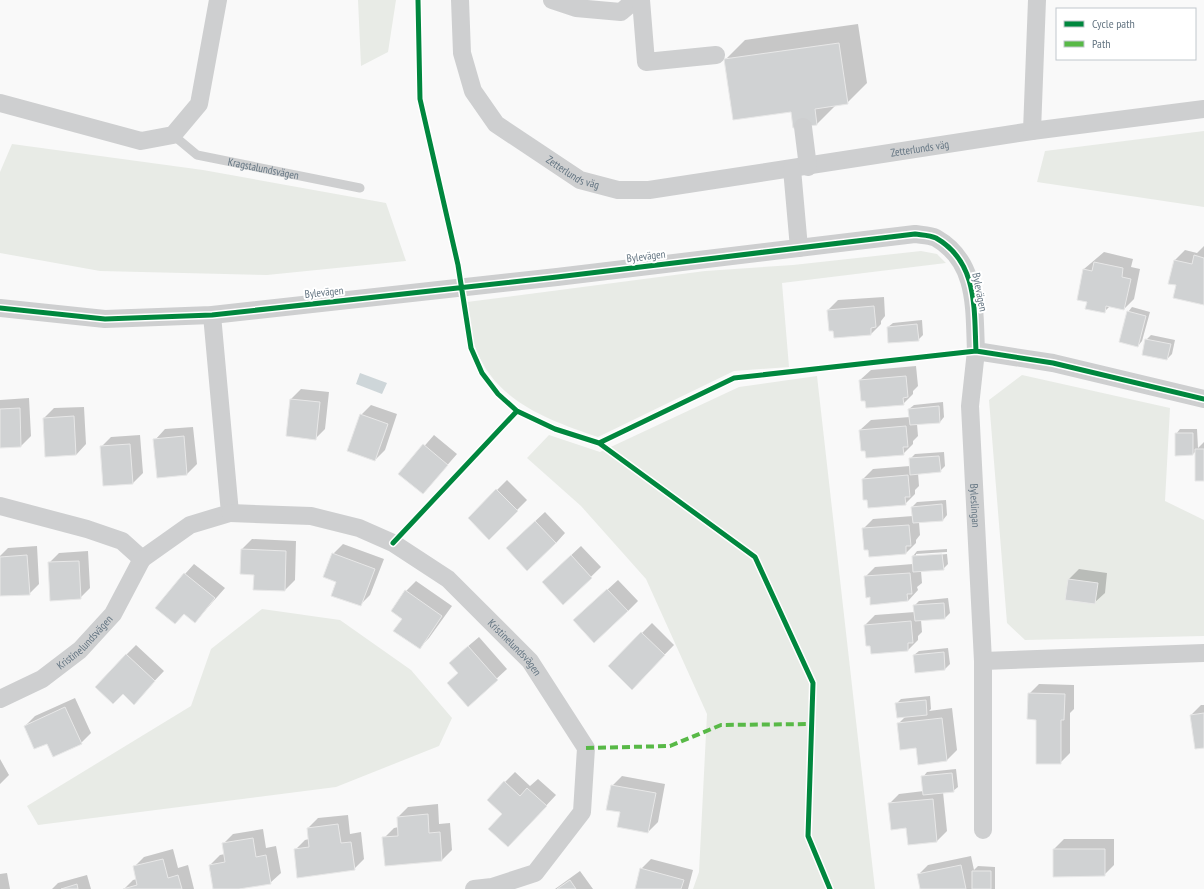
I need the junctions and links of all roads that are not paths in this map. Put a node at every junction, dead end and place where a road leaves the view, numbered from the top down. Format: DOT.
graph roads {
  1 [pos="218,0"];
  2 [pos="460,0"];
  3 [pos="552,0"];
  4 [pos="635,0"];
  5 [pos="641,0"];
  6 [pos="1037,0"];
  7 [pos="716,55"];
  8 [pos="0,103"];
  9 [pos="1204,109"];
  10 [pos="803,127"];
  11 [pos="1032,131"];
  12 [pos="173,135"];
  13 [pos="800,168"];
  14 [pos="360,188"];
  15 [pos="799,248"];
  16 [pos="0,308"];
  17 [pos="212,315"];
  18 [pos="976,351"];
  19 [pos="1204,399"];
  20 [pos="0,506"];
  21 [pos="230,512"];
  22 [pos="142,559"];
  23 [pos="1204,653"];
  24 [pos="983,661"];
  25 [pos="0,699"];
  26 [pos="983,830"];
  27 [pos="474,889"];
  1 -- 12 [label="street"];
  2 -- 13 [label="street, Zetterlunds väg"];
  3 -- 4 [label="street"];
  5 -- 7 [label="street"];
  6 -- 11 [label="street"];
  8 -- 12 [label="street"];
  9 -- 11 [label="street, Zetterlunds väg"];
  10 -- 13 [label="street"];
  11 -- 13 [label="street, Zetterlunds väg"];
  12 -- 14 [label="lane, Kragstalundsvägen"];
  13 -- 15 [label="street"];
  15 -- 17 [label="street, Bylevägen"];
  15 -- 18 [label="street, Bylevägen"];
  16 -- 17 [label="street, Bylevägen"];
  17 -- 21 [label="street"];
  18 -- 19 [label="street"];
  18 -- 24 [label="street, Byleslingan"];
  20 -- 22 [label="street"];
  21 -- 22 [label="street, Kristinelundsvägen"];
  21 -- 27 [label="street, Kristinelundsvägen"];
  22 -- 25 [label="street, Kristinelundsvägen"];
  23 -- 24 [label="street"];
  24 -- 26 [label="street, Byleslingan"];
}
